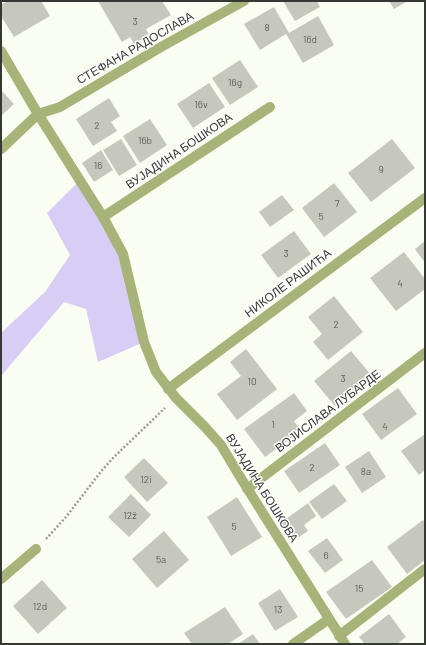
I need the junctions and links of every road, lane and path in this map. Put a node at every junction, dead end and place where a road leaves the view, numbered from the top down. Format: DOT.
graph roads {
  1 [pos="244,1"];
  2 [pos="1,51"];
  3 [pos="270,107"];
  4 [pos="38,114"];
  5 [pos="1,149"];
  6 [pos="425,198"];
  7 [pos="103,217"];
  8 [pos="425,353"];
  9 [pos="168,389"];
  10 [pos="176,398"];
  11 [pos="247,489"];
  12 [pos="36,550"];
  13 [pos="425,568"];
  14 [pos="1,579"];
  15 [pos="329,619"];
  16 [pos="342,640"];
  17 [pos="293,644"];
  1 -- 4 [label="street, СТЕФАНА РАДОСЛАВА"];
  2 -- 4 [label="street, ВУЈАДИНА БОШКОВА"];
  3 -- 7 [label="street, ВУЈАДИНА БОШКОВА"];
  4 -- 5 [label="street"];
  4 -- 7 [label="street, ВУЈАДИНА БОШКОВА"];
  6 -- 9 [label="street, НИКОЛЕ РАШИЋА"];
  7 -- 9 [label="street, ВУЈАДИНА БОШКОВА"];
  8 -- 11 [label="street, ВОЈИСЛАВА ЛУБАРДЕ"];
  9 -- 10 [label="street, ВУЈАДИНА БОШКОВА"];
  10 -- 11 [label="street, ВУЈАДИНА БОШКОВА"];
  10 -- 12 [label="path"];
  11 -- 15 [label="street, ВУЈАДИНА БОШКОВА"];
  12 -- 14 [label="street"];
  13 -- 16 [label="street"];
  15 -- 16 [label="street, ВУЈАДИНА БОШКОВА"];
  15 -- 17 [label="street"];
}
